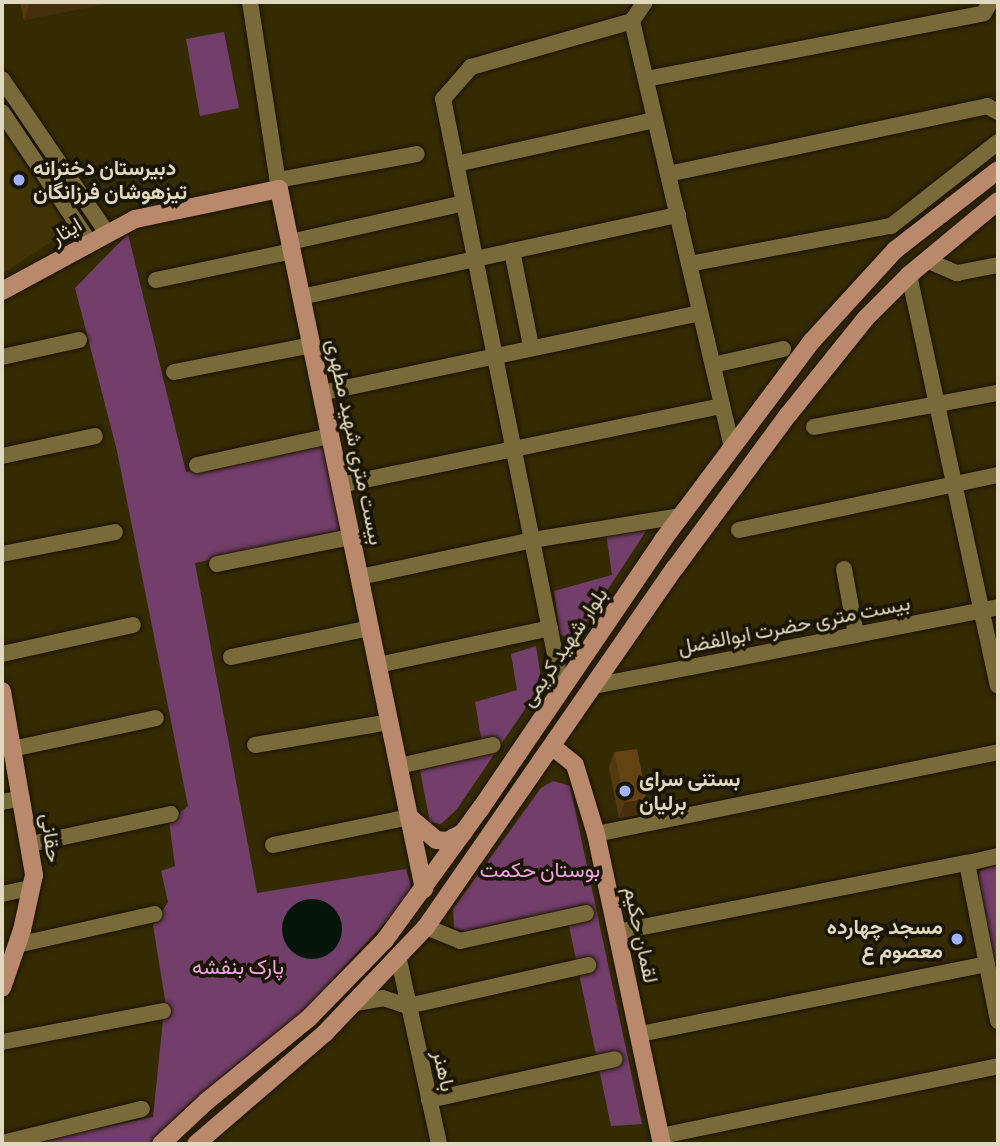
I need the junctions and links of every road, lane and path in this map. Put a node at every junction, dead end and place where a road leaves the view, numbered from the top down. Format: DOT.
graph roads {
  1 [pos="250,2"];
  2 [pos="645,2"];
  3 [pos="990,2"];
  4 [pos="632,21"];
  5 [pos="2,79"];
  6 [pos="646,79"];
  7 [pos="2,112"];
  8 [pos="998,112"];
  9 [pos="655,120"];
  10 [pos="998,142"];
  11 [pos="417,154"];
  12 [pos="456,164"];
  13 [pos="998,170"];
  14 [pos="668,174"];
  15 [pos="278,184"];
  16 [pos="998,201"];
  17 [pos="464,203"];
  18 [pos="678,215"];
  19 [pos="891,226"];
  20 [pos="107,233"];
  21 [pos="905,241"];
  22 [pos="90,243"];
  23 [pos="291,246"];
  24 [pos="512,251"];
  25 [pos="475,259"];
  26 [pos="926,260"];
  27 [pos="689,264"];
  28 [pos="998,265"];
  29 [pos="909,275"];
  30 [pos="156,280"];
  31 [pos="2,291"];
  32 [pos="302,297"];
  33 [pos="701,313"];
  34 [pos="79,340"];
  35 [pos="311,345"];
  36 [pos="531,346"];
  37 [pos="783,349"];
  38 [pos="494,353"];
  39 [pos="2,357"];
  40 [pos="713,365"];
  41 [pos="174,372"];
  42 [pos="321,393"];
  43 [pos="998,393"];
  44 [pos="722,406"];
  45 [pos="937,406"];
  46 [pos="814,428"];
  47 [pos="95,436"];
  48 [pos="330,436"];
  49 [pos="732,448"];
  50 [pos="514,452"];
  51 [pos="2,456"];
  52 [pos="197,465"];
  53 [pos="998,475"];
  54 [pos="954,484"];
  55 [pos="340,485"];
  56 [pos="681,516"];
  57 [pos="739,530"];
  58 [pos="115,532"];
  59 [pos="351,537"];
  60 [pos="532,540"];
  61 [pos="2,554"];
  62 [pos="217,564"];
  63 [pos="844,569"];
  64 [pos="360,578"];
  65 [pos="990,609"];
  66 [pos="133,625"];
  67 [pos="370,628"];
  68 [pos="550,628"];
  69 [pos="856,635"];
  70 [pos="2,654"];
  71 [pos="231,657"];
  72 [pos="378,665"];
  73 [pos="598,685"];
  74 [pos="998,685"];
  75 [pos="562,689"];
  76 [pos="3,702"];
  77 [pos="156,718"];
  78 [pos="390,722"];
  79 [pos="255,744"];
  80 [pos="493,745"];
  81 [pos="553,747"];
  82 [pos="12,749"];
  83 [pos="998,752"];
  84 [pos="399,766"];
  85 [pos="22,799"];
  86 [pos="2,802"];
  87 [pos="171,814"];
  88 [pos="409,817"];
  89 [pos="464,832"];
  90 [pos="596,834"];
  91 [pos="32,844"];
  92 [pos="273,845"];
  93 [pos="998,856"];
  94 [pos="967,863"];
  95 [pos="32,888"];
  96 [pos="424,889"];
  97 [pos="2,894"];
  98 [pos="586,913"];
  99 [pos="155,914"];
  100 [pos="426,927"];
  101 [pos="617,932"];
  102 [pos="17,945"];
  103 [pos="399,960"];
  104 [pos="987,964"];
  105 [pos="588,965"];
  106 [pos="2,988"];
  107 [pos="356,1003"];
  108 [pos="408,1006"];
  109 [pos="163,1011"];
  110 [pos="998,1021"];
  111 [pos="640,1034"];
  112 [pos="2,1042"];
  113 [pos="615,1059"];
  114 [pos="998,1066"];
  115 [pos="429,1100"];
  116 [pos="142,1109"];
  117 [pos="662,1140"];
  118 [pos="2,1143"];
  119 [pos="161,1144"];
  120 [pos="196,1144"];
  121 [pos="439,1144"];
  1 -- 15 [label="street, بیست متری شهید مطهری"];
  2 -- 4 [label="street"];
  3 -- 6 [label="street"];
  4 -- 6 [label="street"];
  4 -- 12 [label="street"];
  5 -- 20 [label="street"];
  6 -- 9 [label="street"];
  7 -- 22 [label="street"];
  8 -- 14 [label="street"];
  9 -- 12 [label="street"];
  9 -- 14 [label="street"];
  10 -- 19 [label="street"];
  11 -- 15 [label="street"];
  12 -- 17 [label="street"];
  13 -- 21 [label="main road, بلوار شهید کریمی"];
  14 -- 18 [label="street"];
  15 -- 20 [label="main road, ایثار"];
  15 -- 23 [label="main road, بیست متری شهید مطهری"];
  16 -- 26 [label="main road"];
  17 -- 23 [label="street"];
  17 -- 25 [label="street"];
  18 -- 24 [label="street"];
  18 -- 27 [label="street"];
  19 -- 21 [label="street"];
  19 -- 27 [label="street"];
  20 -- 22 [label="main road, ایثار"];
  21 -- 49 [label="main road, بلوار شهید کریمی"];
  22 -- 31 [label="main road, ایثار"];
  23 -- 30 [label="street"];
  23 -- 32 [label="main road, بیست متری شهید مطهری"];
  24 -- 25 [label="street"];
  24 -- 36 [label="street"];
  25 -- 32 [label="street"];
  25 -- 38 [label="street"];
  26 -- 28 [label="street"];
  26 -- 29 [label="main road"];
  27 -- 33 [label="street"];
  29 -- 45 [label="street"];
  29 -- 73 [label="main road"];
  32 -- 35 [label="main road, بیست متری شهید مطهری"];
  33 -- 36 [label="street"];
  33 -- 40 [label="street"];
  34 -- 39 [label="street"];
  35 -- 41 [label="street"];
  35 -- 42 [label="main road, بیست متری شهید مطهری"];
  36 -- 38 [label="street"];
  37 -- 40 [label="street"];
  38 -- 42 [label="street"];
  38 -- 50 [label="street"];
  40 -- 44 [label="street"];
  42 -- 48 [label="main road, بیست متری شهید مطهری"];
  43 -- 45 [label="street"];
  44 -- 49 [label="street"];
  44 -- 50 [label="street"];
  45 -- 46 [label="street"];
  45 -- 54 [label="street"];
  47 -- 51 [label="street"];
  48 -- 52 [label="street"];
  48 -- 55 [label="main road, بیست متری شهید مطهری"];
  49 -- 56 [label="main road, بلوار شهید کریمی"];
  50 -- 55 [label="street"];
  50 -- 60 [label="street"];
  53 -- 54 [label="street"];
  54 -- 57 [label="street"];
  54 -- 65 [label="street"];
  55 -- 59 [label="main road, بیست متری شهید مطهری"];
  56 -- 60 [label="street"];
  56 -- 75 [label="main road, بلوار شهید کریمی"];
  58 -- 61 [label="street"];
  59 -- 62 [label="street"];
  59 -- 64 [label="main road, بیست متری شهید مطهری"];
  60 -- 64 [label="street"];
  60 -- 68 [label="street"];
  63 -- 69 [label="street"];
  64 -- 67 [label="main road, بیست متری شهید مطهری"];
  65 -- 69 [label="street, بیست متری حضرت ابوالفضل"];
  65 -- 74 [label="street"];
  66 -- 70 [label="street"];
  67 -- 71 [label="street"];
  67 -- 72 [label="main road, بیست متری شهید مطهری"];
  68 -- 72 [label="street"];
  68 -- 75 [label="street"];
  69 -- 73 [label="street, بیست متری حضرت ابوالفضل"];
  72 -- 78 [label="main road, بیست متری شهید مطهری"];
  73 -- 81 [label="main road"];
  75 -- 89 [label="main road, بلوار شهید کریمی"];
  76 -- 82 [label="main road, حقانی"];
  77 -- 82 [label="street"];
  78 -- 79 [label="street"];
  78 -- 84 [label="main road, بیست متری شهید مطهری"];
  80 -- 84 [label="street"];
  81 -- 90 [label="main road, لقمان حکیم"];
  81 -- 100 [label="main road"];
  82 -- 85 [label="main road, حقانی"];
  83 -- 90 [label="street"];
  84 -- 88 [label="main road, بیست متری شهید مطهری"];
  85 -- 86 [label="street"];
  85 -- 91 [label="main road, حقانی"];
  87 -- 91 [label="street"];
  88 -- 89 [label="main road"];
  88 -- 92 [label="street"];
  88 -- 96 [label="main road, بیست متری شهید مطهری"];
  89 -- 96 [label="main road, بلوار شهید کریمی"];
  90 -- 101 [label="main road, لقمان حکیم"];
  91 -- 95 [label="main road, حقانی"];
  93 -- 94 [label="street"];
  94 -- 101 [label="street"];
  94 -- 104 [label="street"];
  95 -- 97 [label="street"];
  95 -- 102 [label="main road, حقانی"];
  96 -- 119 [label="main road, بلوار شهید کریمی"];
  98 -- 100 [label="street"];
  99 -- 102 [label="street"];
  100 -- 103 [label="main road"];
  101 -- 111 [label="main road, لقمان حکیم"];
  102 -- 106 [label="main road, حقانی"];
  103 -- 107 [label="main road"];
  103 -- 108 [label="street, باهنر"];
  104 -- 110 [label="street"];
  104 -- 111 [label="street"];
  105 -- 108 [label="street"];
  107 -- 108 [label="street"];
  107 -- 120 [label="main road"];
  108 -- 115 [label="street, باهنر"];
  109 -- 112 [label="street"];
  111 -- 117 [label="main road, لقمان حکیم"];
  113 -- 115 [label="street"];
  114 -- 117 [label="street"];
  115 -- 121 [label="street, باهنر"];
  116 -- 118 [label="street"];
}
